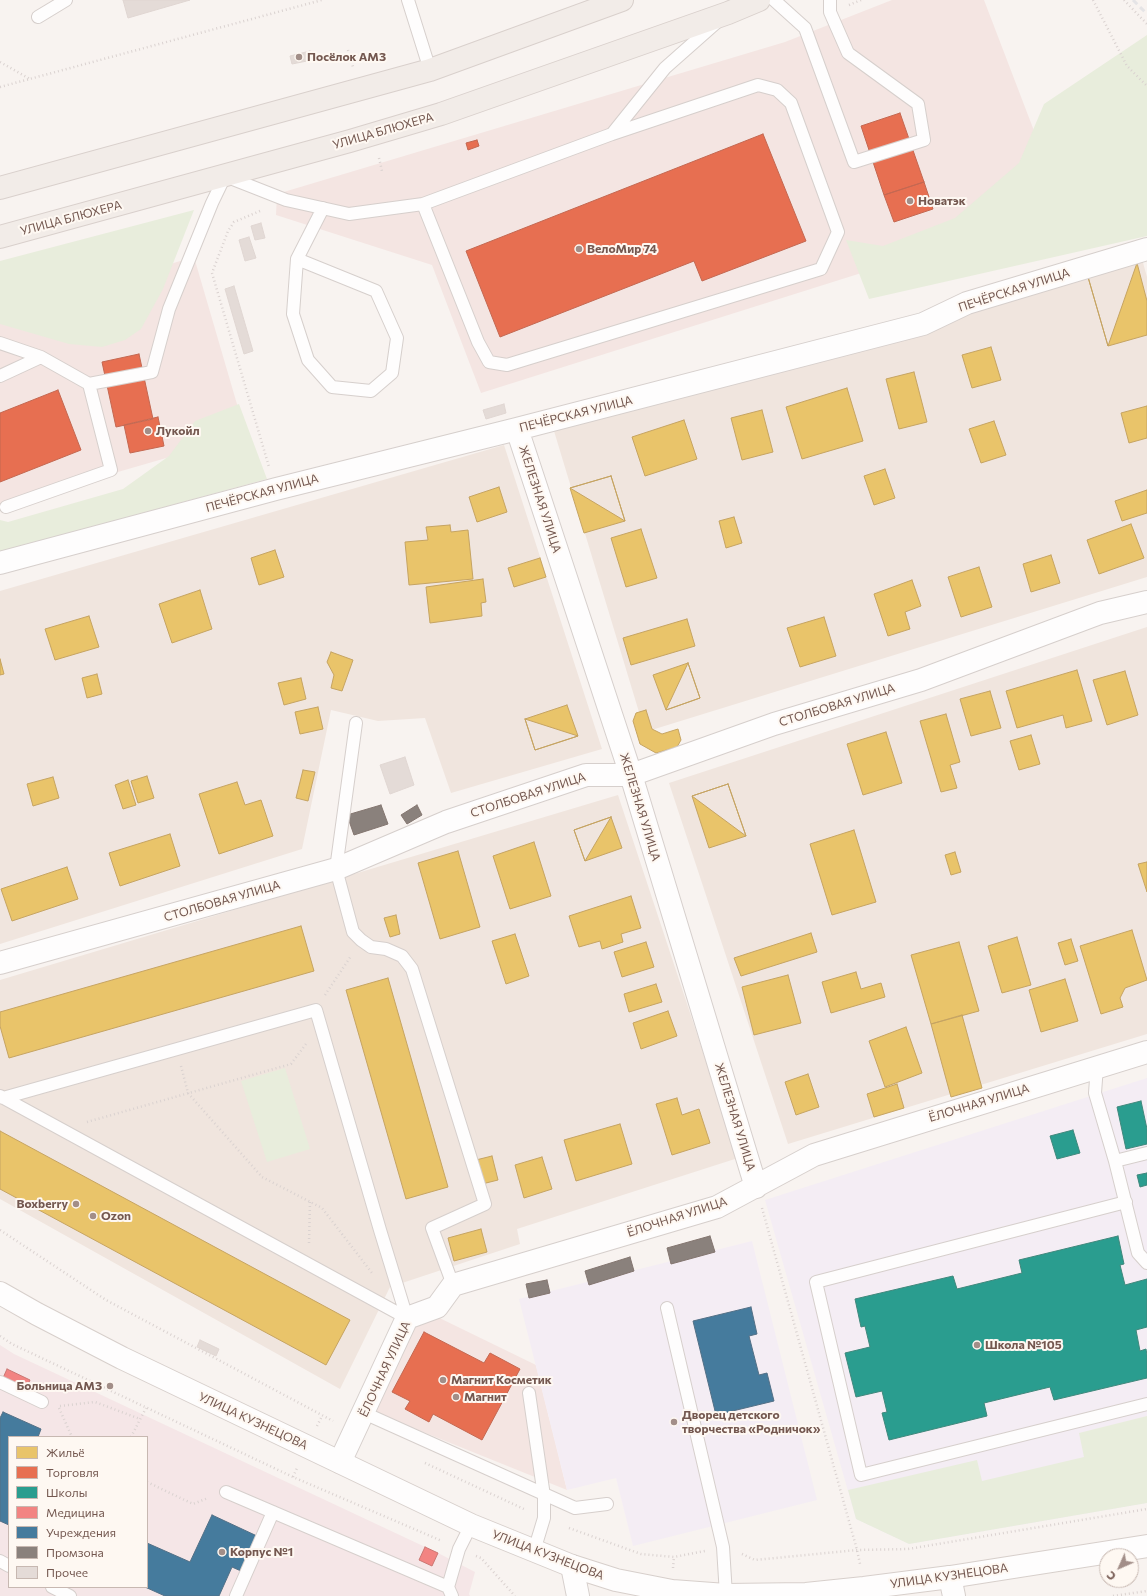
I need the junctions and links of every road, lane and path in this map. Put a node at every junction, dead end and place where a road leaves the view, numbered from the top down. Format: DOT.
graph roads {
  1 [pos="66,0"];
  2 [pos="322,0"];
  3 [pos="408,0"];
  4 [pos="622,0"];
  5 [pos="759,0"];
  6 [pos="774,0"];
  7 [pos="830,0"];
  8 [pos="1093,0"];
  9 [pos="1124,0"];
  10 [pos="728,13"];
  11 [pos="38,17"];
  12 [pos="1147,24"];
  13 [pos="0,62"];
  14 [pos="430,70"];
  15 [pos="31,80"];
  16 [pos="1147,86"];
  17 [pos="0,87"];
  18 [pos="612,134"];
  19 [pos="225,176"];
  20 [pos="0,188"];
  21 [pos="286,200"];
  22 [pos="423,204"];
  23 [pos="324,208"];
  24 [pos="0,237"];
  25 [pos="1147,249"];
  26 [pos="297,259"];
  27 [pos="0,343"];
  28 [pos="41,357"];
  29 [pos="0,376"];
  30 [pos="89,384"];
  31 [pos="517,429"];
  32 [pos="276,489"];
  33 [pos="6,507"];
  34 [pos="0,563"];
  35 [pos="1147,602"];
  36 [pos="356,723"];
  37 [pos="631,775"];
  38 [pos="336,869"];
  39 [pos="360,940"];
  40 [pos="0,963"];
  41 [pos="316,1010"];
  42 [pos="320,1025"];
  43 [pos="176,1049"];
  44 [pos="1147,1052"];
  45 [pos="1097,1066"];
  46 [pos="188,1093"];
  47 [pos="2,1097"];
  48 [pos="62,1130"];
  49 [pos="1147,1153"];
  50 [pos="1115,1161"];
  51 [pos="756,1187"];
  52 [pos="310,1202"];
  53 [pos="1126,1202"];
  54 [pos="308,1263"];
  55 [pos="1147,1263"];
  56 [pos="374,1275"];
  57 [pos="453,1285"];
  58 [pos="0,1293"];
  59 [pos="667,1308"];
  60 [pos="407,1318"];
  61 [pos="0,1336"];
  62 [pos="0,1382"];
  63 [pos="529,1393"];
  64 [pos="42,1402"];
  65 [pos="1147,1404"];
  66 [pos="59,1406"];
  67 [pos="146,1408"];
  68 [pos="364,1413"];
  69 [pos="140,1419"];
  70 [pos="72,1436"];
  71 [pos="132,1436"];
  72 [pos="340,1462"];
  73 [pos="148,1482"];
  74 [pos="226,1492"];
  75 [pos="544,1496"];
  76 [pos="607,1504"];
  77 [pos="274,1512"];
  78 [pos="471,1525"];
  79 [pos="1147,1546"];
  80 [pos="459,1549"];
  81 [pos="534,1551"];
  82 [pos="572,1566"];
  83 [pos="952,1586"];
  84 [pos="54,1588"];
  85 [pos="864,1588"];
  86 [pos="450,1591"];
  87 [pos="1147,1591"];
  88 [pos="726,1595"];
  89 [pos="751,1595"];
  90 [pos="70,1596"];
  91 [pos="236,1596"];
  92 [pos="515,1596"];
  93 [pos="578,1596"];
  94 [pos="1113,1596"];
  1 -- 11 [label="lane"];
  2 -- 15 [label="path"];
  3 -- 14 [label="lane"];
  4 -- 14 [label="main road"];
  5 -- 10 [label="main road, УЛИЦА БЛЮХЕРА"];
  6 -- 7 [label="lane"];
  8 -- 16 [label="path"];
  9 -- 12 [label="path"];
  10 -- 18 [label="lane"];
  10 -- 19 [label="main road, УЛИЦА БЛЮХЕРА"];
  13 -- 15 [label="path"];
  14 -- 20 [label="main road"];
  15 -- 17 [label="path"];
  18 -- 22 [label="lane"];
  18 -- 22 [label="lane"];
  19 -- 21 [label="lane"];
  19 -- 24 [label="main road, УЛИЦА БЛЮХЕРА"];
  19 -- 30 [label="lane"];
  21 -- 23 [label="lane"];
  21 -- 32 [label="path"];
  22 -- 23 [label="lane"];
  23 -- 26 [label="lane"];
  25 -- 31 [label="street, ПЕЧЁРСКАЯ УЛИЦА"];
  26 -- 26 [label="lane"];
  27 -- 28 [label="lane"];
  28 -- 29 [label="lane"];
  28 -- 30 [label="lane"];
  30 -- 33 [label="lane"];
  31 -- 32 [label="street, ПЕЧЁРСКАЯ УЛИЦА"];
  31 -- 37 [label="street, ЖЕЛЕЗНАЯ УЛИЦА"];
  32 -- 34 [label="street, ПЕЧЁРСКАЯ УЛИЦА"];
  35 -- 37 [label="street, СТОЛБОВАЯ УЛИЦА"];
  36 -- 38 [label="lane"];
  37 -- 38 [label="street, СТОЛБОВАЯ УЛИЦА"];
  37 -- 51 [label="street, ЖЕЛЕЗНАЯ УЛИЦА"];
  38 -- 39 [label="lane"];
  38 -- 40 [label="street, СТОЛБОВАЯ УЛИЦА"];
  39 -- 41 [label="path"];
  39 -- 57 [label="lane"];
  41 -- 42 [label="lane"];
  41 -- 43 [label="lane"];
  42 -- 46 [label="path"];
  42 -- 60 [label="lane"];
  43 -- 46 [label="path"];
  43 -- 47 [label="lane"];
  44 -- 45 [label="street, ЁЛОЧНАЯ УЛИЦА"];
  45 -- 50 [label="lane"];
  45 -- 51 [label="street, ЁЛОЧНАЯ УЛИЦА"];
  46 -- 48 [label="path"];
  46 -- 52 [label="path"];
  47 -- 48 [label="lane"];
  48 -- 54 [label="lane"];
  49 -- 50 [label="lane"];
  50 -- 53 [label="lane"];
  51 -- 57 [label="street, ЁЛОЧНАЯ УЛИЦА"];
  51 -- 85 [label="path"];
  52 -- 54 [label="path"];
  52 -- 56 [label="path"];
  53 -- 55 [label="lane"];
  53 -- 65 [label="lane"];
  54 -- 60 [label="lane"];
  57 -- 60 [label="street, ЁЛОЧНАЯ УЛИЦА"];
  58 -- 72 [label="street, УЛИЦА КУЗНЕЦОВА"];
  59 -- 88 [label="lane"];
  60 -- 68 [label="street, ЁЛОЧНАЯ УЛИЦА"];
  61 -- 67 [label="path"];
  62 -- 64 [label="lane"];
  63 -- 75 [label="lane"];
  64 -- 66 [label="path"];
  66 -- 69 [label="path"];
  66 -- 70 [label="path"];
  67 -- 69 [label="path"];
  67 -- 80 [label="path"];
  68 -- 72 [label="street, ЁЛОЧНАЯ УЛИЦА"];
  68 -- 75 [label="lane"];
  69 -- 71 [label="path"];
  72 -- 78 [label="street, УЛИЦА КУЗНЕЦОВА"];
  73 -- 74 [label="path"];
  74 -- 77 [label="lane"];
  75 -- 76 [label="lane"];
  75 -- 81 [label="lane"];
  77 -- 86 [label="lane"];
  77 -- 91 [label="lane"];
  78 -- 80 [label="lane"];
  78 -- 81 [label="street, УЛИЦА КУЗНЕЦОВА"];
  79 -- 83 [label="street, УЛИЦА КУЗНЕЦОВА"];
  80 -- 86 [label="lane"];
  80 -- 92 [label="path"];
  81 -- 82 [label="street, УЛИЦА КУЗНЕЦОВА"];
  82 -- 88 [label="street, УЛИЦА КУЗНЕЦОВА"];
  82 -- 93 [label="street"];
  83 -- 85 [label="street, УЛИЦА КУЗНЕЦОВА"];
  84 -- 90 [label="lane"];
  85 -- 89 [label="street, УЛИЦА КУЗНЕЦОВА"];
  87 -- 94 [label="path"];
  88 -- 89 [label="street, УЛИЦА КУЗНЕЦОВА"];
}
